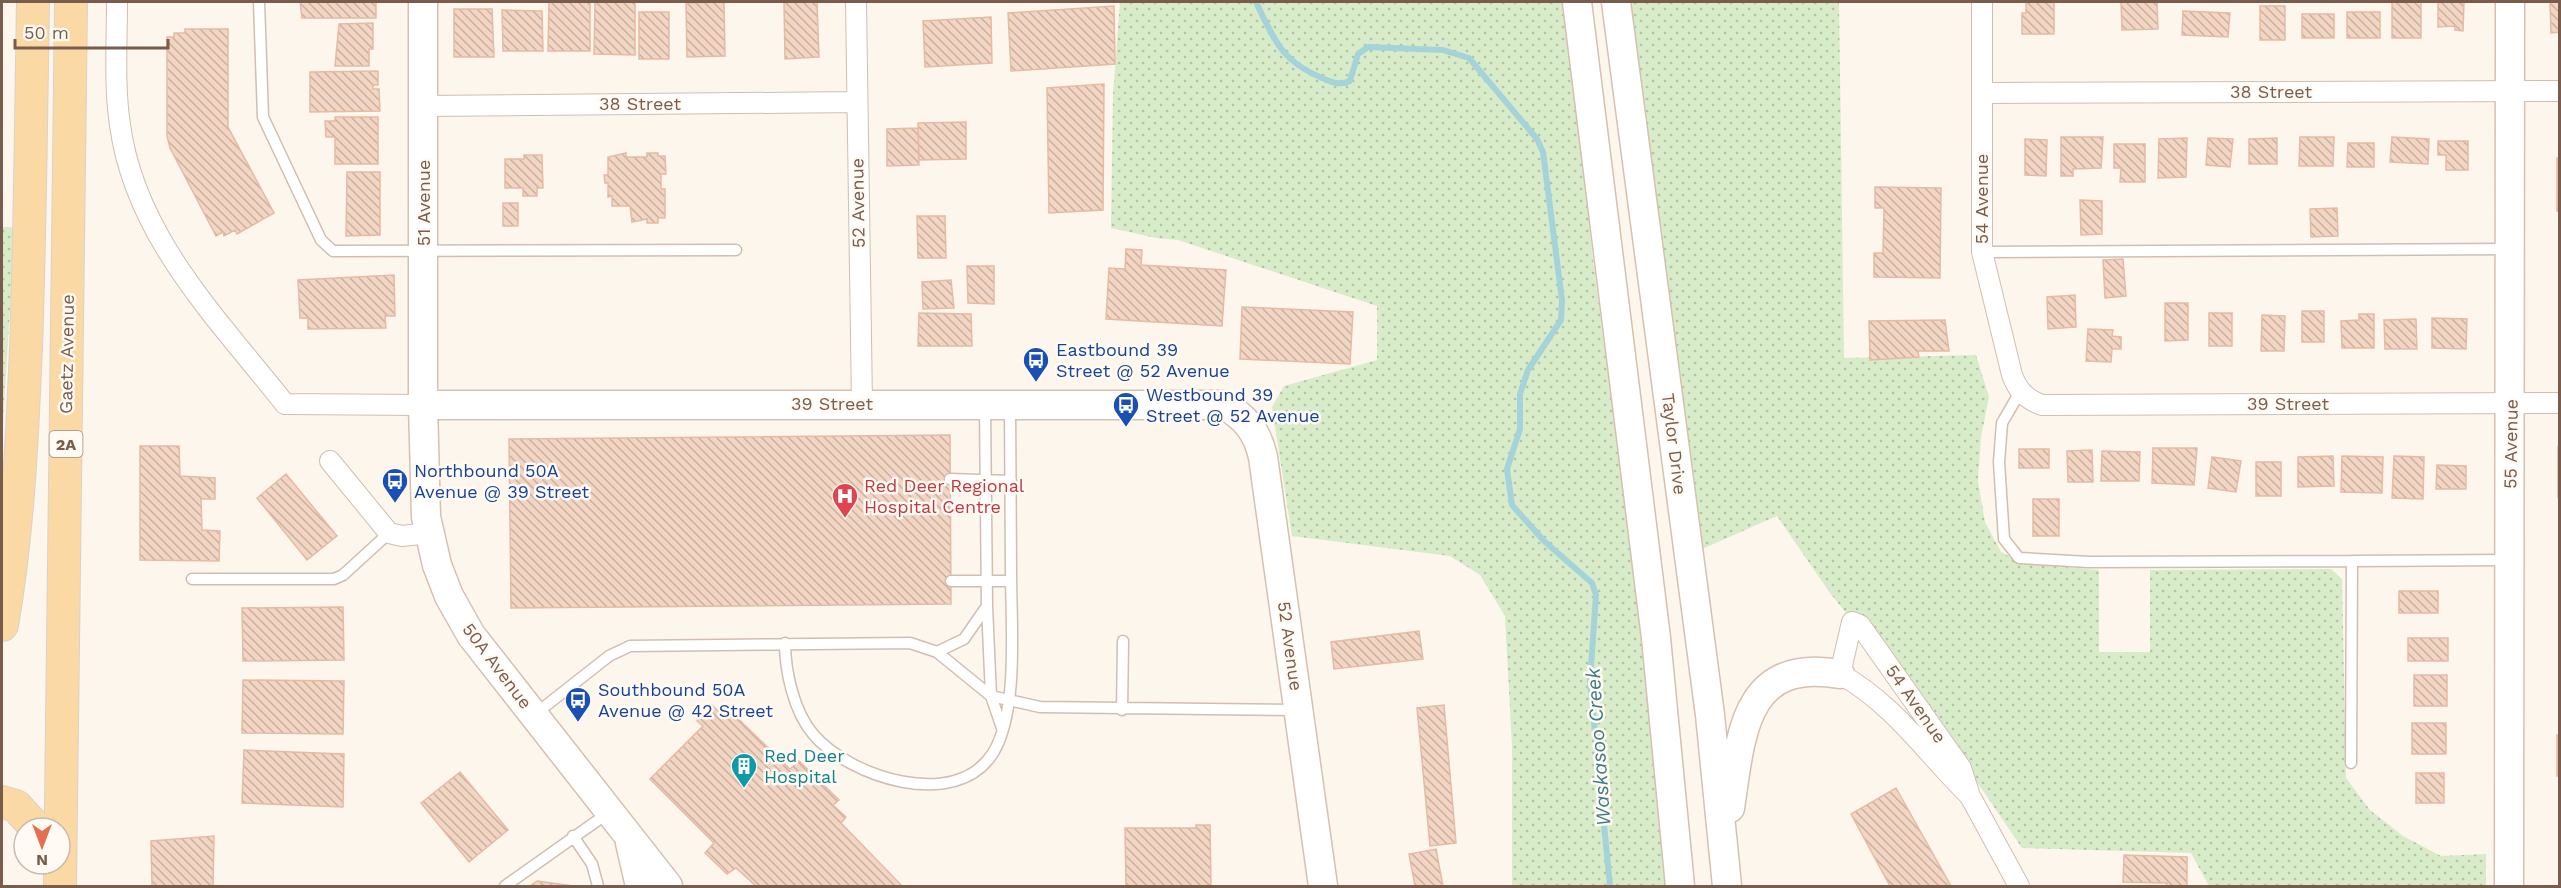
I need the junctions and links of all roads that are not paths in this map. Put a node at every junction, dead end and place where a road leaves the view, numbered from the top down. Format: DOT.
graph roads {
  1 [pos="33,2"];
  2 [pos="71,2"];
  3 [pos="117,2"];
  4 [pos="259,2"];
  5 [pos="423,2"];
  6 [pos="856,2"];
  7 [pos="1577,2"];
  8 [pos="1616,2"];
  9 [pos="1982,2"];
  10 [pos="2510,2"];
  11 [pos="2510,91"];
  12 [pos="2559,91"];
  13 [pos="1982,93"];
  14 [pos="856,102"];
  15 [pos="424,106"];
  16 [pos="2511,249"];
  17 [pos="736,250"];
  18 [pos="424,252"];
  19 [pos="1982,252"];
  20 [pos="2020,392"];
  21 [pos="2511,403"];
  22 [pos="2559,403"];
  23 [pos="862,404"];
  24 [pos="998,404"];
  25 [pos="423,405"];
  26 [pos="1238,414"];
  27 [pos="330,461"];
  28 [pos="950,479"];
  29 [pos="987,480"];
  30 [pos="1011,481"];
  31 [pos="388,533"];
  32 [pos="429,533"];
  33 [pos="2509,560"];
  34 [pos="2352,561"];
  35 [pos="192,579"];
  36 [pos="951,581"];
  37 [pos="987,581"];
  38 [pos="1011,581"];
  39 [pos="987,606"];
  40 [pos="2,625"];
  41 [pos="1123,641"];
  42 [pos="786,644"];
  43 [pos="937,652"];
  44 [pos="1840,674"];
  45 [pos="992,696"];
  46 [pos="1008,700"];
  47 [pos="1122,710"];
  48 [pos="1299,710"];
  49 [pos="534,715"];
  50 [pos="1003,731"];
  51 [pos="2351,763"];
  52 [pos="1970,796"];
  53 [pos="2,802"];
  54 [pos="25,816"];
  55 [pos="619,822"];
  56 [pos="573,836"];
  57 [pos="1724,849"];
  58 [pos="58,886"];
  59 [pos="505,886"];
  60 [pos="598,886"];
  61 [pos="640,886"];
  62 [pos="668,886"];
  63 [pos="1323,886"];
  64 [pos="1680,886"];
  65 [pos="1727,886"];
  66 [pos="2019,886"];
  67 [pos="2509,886"];
  1 -- 40 [label="main road, 2A"];
  2 -- 58 [label="main road, Gaetz Avenue / 2A"];
  3 -- 25 [label="street"];
  4 -- 18 [label="lane"];
  5 -- 15 [label="street, 51 Avenue"];
  6 -- 14 [label="street, 52 Avenue"];
  7 -- 64 [label="street"];
  8 -- 57 [label="street, Taylor Drive"];
  9 -- 13 [label="street, 54 Avenue"];
  10 -- 11 [label="street, 55 Avenue"];
  11 -- 12 [label="street, 38 Street"];
  11 -- 13 [label="street, 38 Street"];
  11 -- 16 [label="street, 55 Avenue"];
  13 -- 19 [label="street, 54 Avenue"];
  14 -- 15 [label="street, 38 Street"];
  14 -- 23 [label="street, 52 Avenue"];
  15 -- 18 [label="street, 51 Avenue"];
  16 -- 19 [label="lane"];
  16 -- 21 [label="street, 55 Avenue"];
  17 -- 18 [label="lane"];
  18 -- 25 [label="street, 51 Avenue"];
  19 -- 20 [label="street, 54 Avenue"];
  20 -- 21 [label="street, 39 Street"];
  20 -- 34 [label="lane"];
  21 -- 22 [label="street, 39 Street"];
  21 -- 33 [label="street, 55 Avenue"];
  23 -- 24 [label="street, 39 Street"];
  23 -- 25 [label="street, 39 Street"];
  24 -- 26 [label="street, 39 Street"];
  24 -- 29 [label="lane"];
  24 -- 30 [label="lane"];
  25 -- 32 [label="street, 50A Avenue"];
  26 -- 48 [label="street, 52 Avenue"];
  27 -- 31 [label="street"];
  28 -- 29 [label="lane"];
  29 -- 30 [label="lane"];
  29 -- 37 [label="lane"];
  30 -- 38 [label="lane"];
  31 -- 32 [label="street"];
  31 -- 35 [label="lane"];
  32 -- 49 [label="street, 50A Avenue"];
  33 -- 34 [label="lane"];
  33 -- 67 [label="street, 55 Avenue"];
  34 -- 51 [label="lane"];
  36 -- 37 [label="lane"];
  37 -- 38 [label="lane"];
  37 -- 39 [label="lane"];
  38 -- 46 [label="lane"];
  39 -- 43 [label="lane"];
  39 -- 45 [label="lane"];
  41 -- 47 [label="lane"];
  42 -- 43 [label="lane"];
  42 -- 49 [label="lane"];
  42 -- 50 [label="lane"];
  43 -- 45 [label="lane"];
  44 -- 52 [label="street, 54 Avenue"];
  44 -- 52 [label="street, 54 Avenue"];
  44 -- 57 [label="street"];
  45 -- 46 [label="lane"];
  45 -- 50 [label="lane"];
  46 -- 47 [label="lane"];
  46 -- 50 [label="lane"];
  47 -- 48 [label="lane"];
  48 -- 63 [label="street, 52 Avenue"];
  49 -- 55 [label="street, 50A Avenue"];
  52 -- 66 [label="street, 54 Avenue"];
  53 -- 54 [label="main road"];
  55 -- 56 [label="lane"];
  55 -- 61 [label="street"];
  55 -- 62 [label="street, 50A Avenue"];
  56 -- 59 [label="lane"];
  56 -- 60 [label="lane"];
  57 -- 65 [label="street, Taylor Drive"];
}
